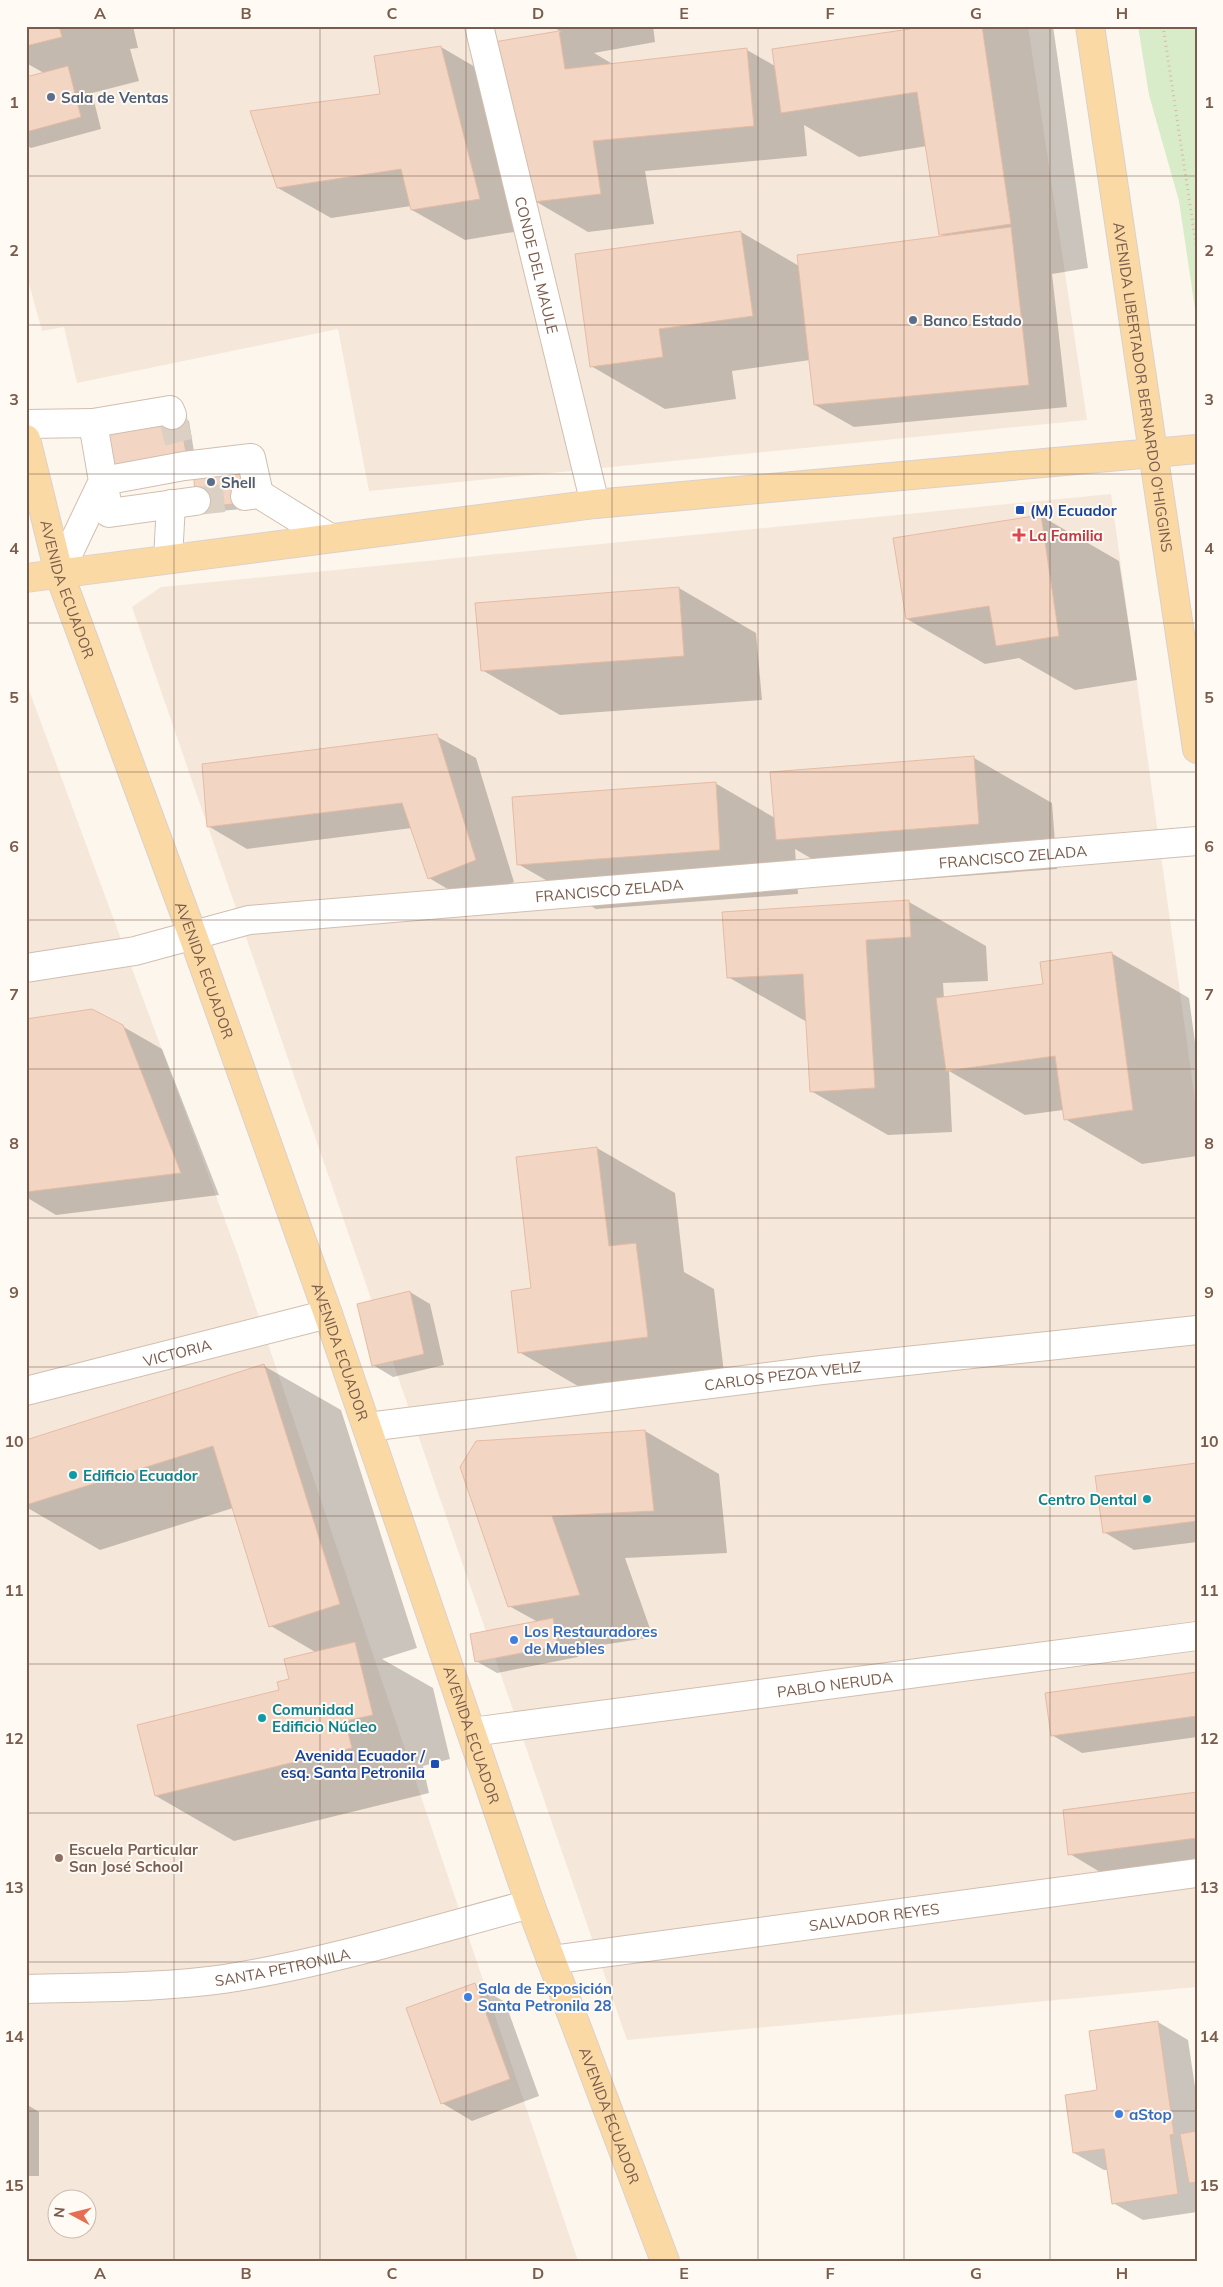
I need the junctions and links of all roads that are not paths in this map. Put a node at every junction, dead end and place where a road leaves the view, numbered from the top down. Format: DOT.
graph roads {
  1 [pos="479,26"];
  2 [pos="1090,26"];
  3 [pos="172,415"];
  4 [pos="93,423"];
  5 [pos="26,424"];
  6 [pos="26,439"];
  7 [pos="1197,449"];
  8 [pos="1154,454"];
  9 [pos="183,462"];
  10 [pos="103,481"];
  11 [pos="185,502"];
  12 [pos="595,504"];
  13 [pos="330,538"];
  14 [pos="168,559"];
  15 [pos="59,573"];
  16 [pos="26,578"];
  17 [pos="1197,749"];
  18 [pos="1197,841"];
  19 [pos="193,936"];
  20 [pos="26,968"];
  21 [pos="328,1314"];
  22 [pos="1197,1330"];
  23 [pos="26,1391"];
  24 [pos="368,1427"];
  25 [pos="1197,1636"];
  26 [pos="472,1732"];
  27 [pos="1197,1874"];
  28 [pos="530,1904"];
  29 [pos="551,1960"];
  30 [pos="26,1989"];
  31 [pos="665,2261"];
  1 -- 12 [label="street, CONDE DEL MAULE"];
  2 -- 8 [label="main road, AVENIDA LIBERTADOR BERNARDO O'HIGGINS"];
  3 -- 4 [label="street"];
  4 -- 5 [label="street"];
  4 -- 10 [label="street"];
  6 -- 15 [label="main road, AVENIDA ECUADOR"];
  7 -- 8 [label="main road"];
  8 -- 12 [label="main road"];
  8 -- 17 [label="main road, AVENIDA LIBERTADOR BERNARDO O'HIGGINS"];
  9 -- 10 [label="street"];
  9 -- 11 [label="street"];
  9 -- 13 [label="street"];
  10 -- 11 [label="street"];
  10 -- 15 [label="street"];
  11 -- 14 [label="street"];
  12 -- 13 [label="main road"];
  13 -- 14 [label="main road"];
  14 -- 15 [label="main road"];
  15 -- 16 [label="main road"];
  15 -- 19 [label="main road, AVENIDA ECUADOR"];
  18 -- 19 [label="street, FRANCISCO ZELADA"];
  19 -- 20 [label="street, FRANCISCO ZELADA"];
  19 -- 21 [label="main road, AVENIDA ECUADOR"];
  21 -- 23 [label="street, VICTORIA"];
  21 -- 24 [label="main road, AVENIDA ECUADOR"];
  22 -- 24 [label="street, CARLOS PEZOA VELIZ"];
  24 -- 26 [label="main road, AVENIDA ECUADOR"];
  25 -- 26 [label="street, PABLO NERUDA"];
  26 -- 28 [label="main road, AVENIDA ECUADOR"];
  27 -- 29 [label="street, SALVADOR REYES"];
  28 -- 29 [label="main road, AVENIDA ECUADOR"];
  28 -- 30 [label="street, SANTA PETRONILA"];
  29 -- 31 [label="main road, AVENIDA ECUADOR"];
}
